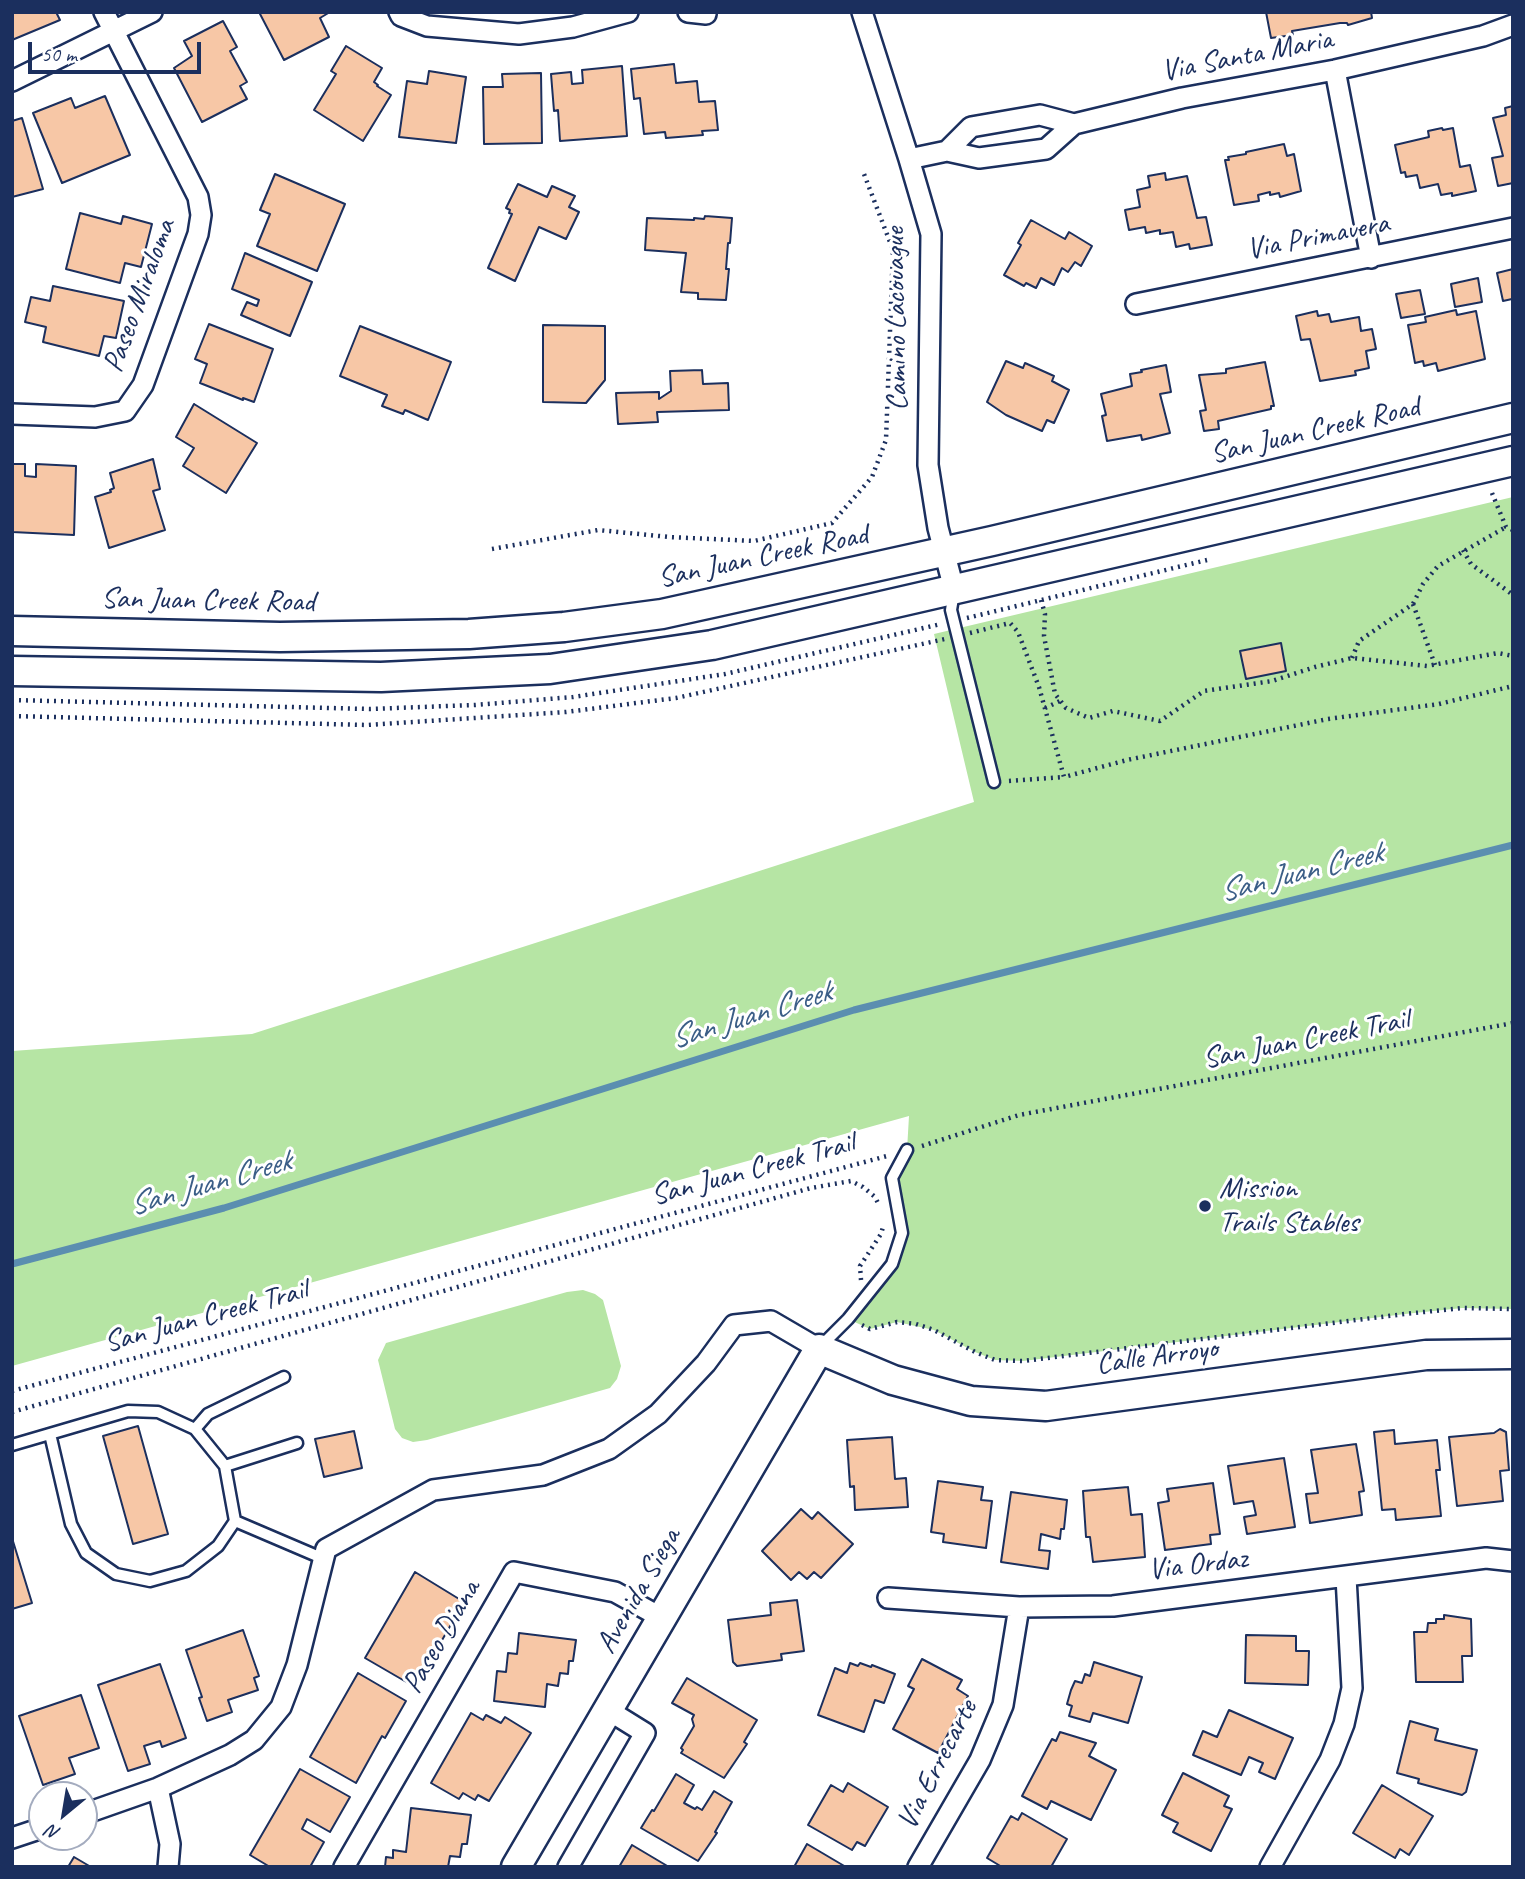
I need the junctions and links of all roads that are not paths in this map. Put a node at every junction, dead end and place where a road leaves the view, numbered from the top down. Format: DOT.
graph roads {
  1 [pos="104,12"];
  2 [pos="152,12"];
  3 [pos="399,12"];
  4 [pos="628,12"];
  5 [pos="862,12"];
  6 [pos="1513,25"];
  7 [pos="113,31"];
  8 [pos="1335,70"];
  9 [pos="12,81"];
  10 [pos="1008,121"];
  11 [pos="1074,124"];
  12 [pos="947,151"];
  13 [pos="1013,153"];
  14 [pos="909,159"];
  15 [pos="1513,228"];
  16 [pos="1371,258"];
  17 [pos="1136,304"];
  18 [pos="12,414"];
  19 [pos="1513,418"];
  20 [pos="1513,461"];
  21 [pos="945,551"];
  22 [pos="954,589"];
  23 [pos="12,631"];
  24 [pos="12,671"];
  25 [pos="994,782"];
  26 [pos="907,1150"];
  27 [pos="818,1349"];
  28 [pos="1513,1354"];
  29 [pos="284,1377"];
  30 [pos="195,1429"];
  31 [pos="50,1434"];
  32 [pos="297,1443"];
  33 [pos="12,1445"];
  34 [pos="225,1466"];
  35 [pos="235,1521"];
  36 [pos="324,1559"];
  37 [pos="1513,1561"];
  38 [pos="1346,1577"];
  39 [pos="888,1598"];
  40 [pos="1020,1607"];
  41 [pos="662,1618"];
  42 [pos="608,1710"];
  43 [pos="158,1788"];
  44 [pos="98,1809"];
  45 [pos="168,1867"];
  46 [pos="344,1867"];
  47 [pos="516,1867"];
  48 [pos="568,1867"];
  49 [pos="918,1867"];
  50 [pos="1270,1867"];
  1 -- 7 [label="street, Paseo Miraloma"];
  2 -- 7 [label="street"];
  3 -- 4 [label="street"];
  5 -- 14 [label="street, Camino Lacouague"];
  6 -- 8 [label="street, Via Santa Maria"];
  7 -- 9 [label="street"];
  7 -- 18 [label="street, Paseo Miraloma"];
  8 -- 11 [label="street, Via Santa Maria"];
  8 -- 16 [label="street"];
  10 -- 11 [label="street, Via Santa Maria"];
  10 -- 12 [label="street, Via Santa Maria"];
  10 -- 13 [label="street"];
  11 -- 13 [label="street, Via Santa Maria"];
  12 -- 13 [label="street, Via Santa Maria"];
  12 -- 14 [label="street, Via Santa Maria"];
  14 -- 21 [label="street, Camino Lacouague"];
  15 -- 16 [label="street, Via Primavera"];
  16 -- 17 [label="street, Via Primavera"];
  19 -- 21 [label="street, San Juan Creek Road"];
  20 -- 22 [label="street"];
  21 -- 22 [label="street, Camino Lacouague"];
  21 -- 23 [label="street, San Juan Creek Road"];
  22 -- 24 [label="street"];
  22 -- 25 [label="lane"];
  26 -- 27 [label="lane"];
  27 -- 28 [label="street, Calle Arroyo"];
  27 -- 36 [label="street"];
  27 -- 41 [label="street, Avenida Siega"];
  29 -- 30 [label="lane"];
  30 -- 31 [label="lane"];
  30 -- 34 [label="lane"];
  31 -- 33 [label="lane"];
  31 -- 35 [label="lane"];
  32 -- 34 [label="lane"];
  34 -- 35 [label="lane"];
  35 -- 36 [label="lane"];
  36 -- 43 [label="street"];
  37 -- 38 [label="street, Via Ordaz"];
  38 -- 40 [label="street, Via Ordaz"];
  38 -- 50 [label="street"];
  39 -- 40 [label="street, Via Ordaz"];
  40 -- 49 [label="street, Via Errecarte"];
  41 -- 42 [label="street, Avenida Siega"];
  41 -- 46 [label="street, Paseo Diana"];
  42 -- 47 [label="street, Avenida Siega"];
  42 -- 48 [label="street"];
  43 -- 44 [label="street"];
  43 -- 45 [label="street"];
}
